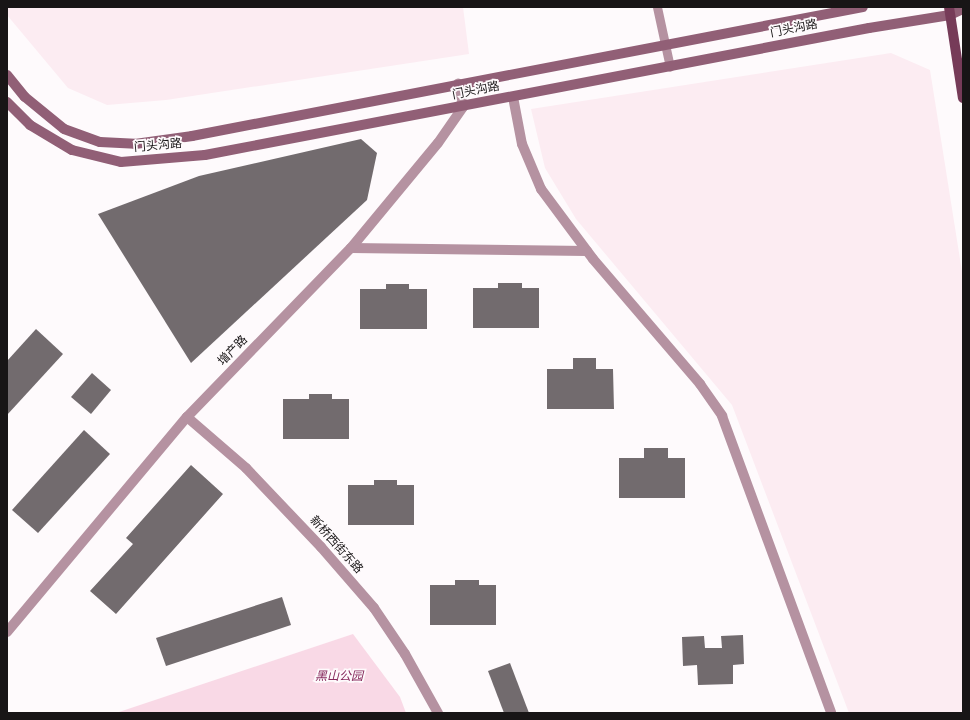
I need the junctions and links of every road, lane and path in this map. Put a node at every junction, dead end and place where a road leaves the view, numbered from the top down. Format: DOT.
graph roads {
  1 [pos="657,7"];
  2 [pos="863,7"];
  3 [pos="963,9"];
  4 [pos="950,11"];
  5 [pos="665,45"];
  6 [pos="670,67"];
  7 [pos="7,75"];
  8 [pos="458,84"];
  9 [pos="513,97"];
  10 [pos="963,98"];
  11 [pos="7,102"];
  12 [pos="463,107"];
  13 [pos="351,248"];
  14 [pos="587,251"];
  15 [pos="187,417"];
  16 [pos="7,632"];
  17 [pos="438,713"];
  18 [pos="831,713"];
  1 -- 5 [label="lane"];
  2 -- 5 [label="main road, 门头沟路"];
  3 -- 4 [label="main road, 门头沟路"];
  4 -- 6 [label="main road, 门头沟路"];
  4 -- 10 [label="main road"];
  5 -- 6 [label="lane"];
  5 -- 8 [label="main road, 门头沟路"];
  6 -- 9 [label="main road, 门头沟路"];
  7 -- 8 [label="main road, 门头沟路"];
  8 -- 12 [label="street"];
  9 -- 12 [label="main road, 门头沟路"];
  9 -- 14 [label="street"];
  11 -- 12 [label="main road, 门头沟路"];
  12 -- 13 [label="street, 增产路"];
  13 -- 14 [label="street"];
  13 -- 15 [label="street, 增产路"];
  14 -- 18 [label="street"];
  15 -- 16 [label="street, 增产路"];
  15 -- 17 [label="street, 新桥西街东路"];
}
